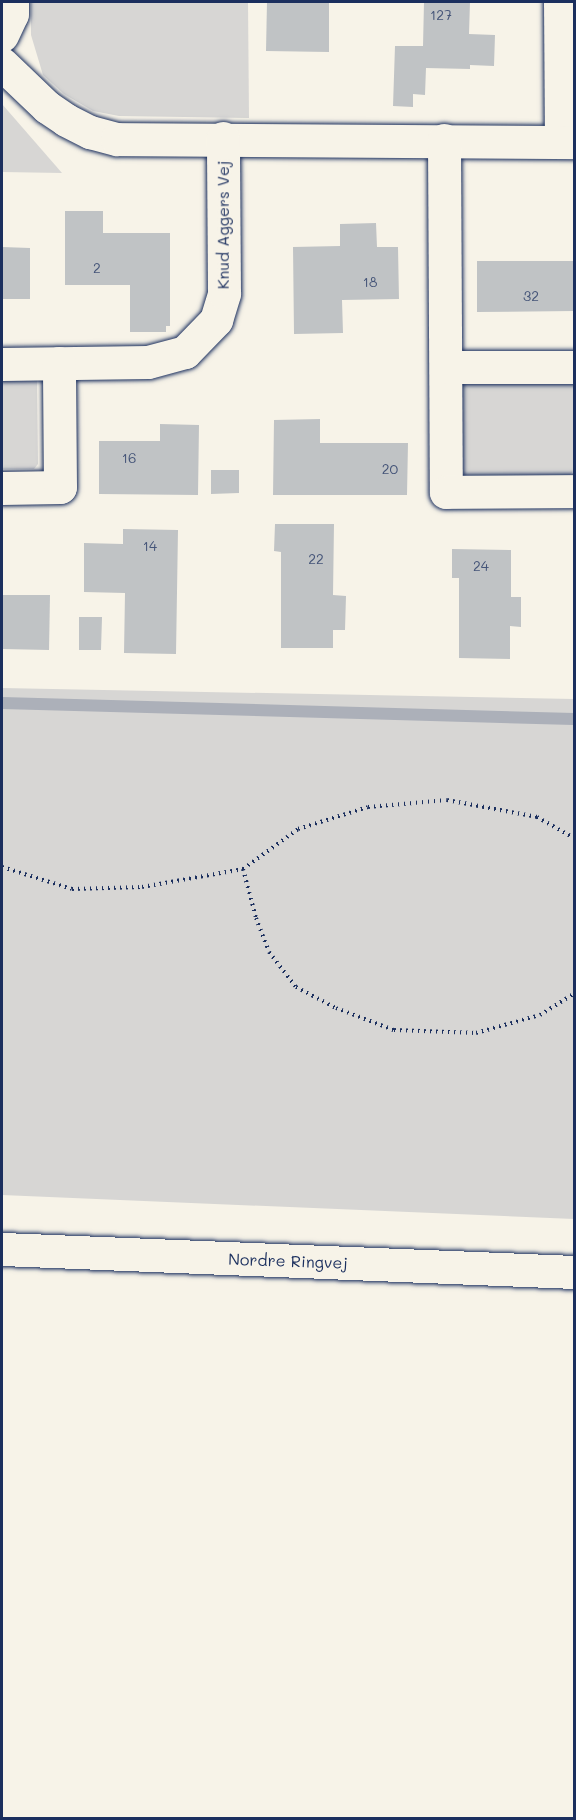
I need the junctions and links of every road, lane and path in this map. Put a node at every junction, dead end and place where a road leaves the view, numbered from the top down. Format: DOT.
graph roads {
  1 [pos="12,2"];
  2 [pos="560,2"];
  3 [pos="2,35"];
  4 [pos="2,64"];
  5 [pos="223,138"];
  6 [pos="444,140"];
  7 [pos="568,142"];
  8 [pos="59,363"];
  9 [pos="2,364"];
  10 [pos="574,367"];
  11 [pos="446,368"];
  12 [pos="2,488"];
  13 [pos="574,491"];
  14 [pos="574,838"];
  15 [pos="2,867"];
  16 [pos="243,869"];
  17 [pos="574,994"];
  18 [pos="2,1249"];
  19 [pos="574,1272"];
  1 -- 3 [label="street"];
  2 -- 7 [label="street, Knud Aggers Vej"];
  4 -- 5 [label="street, Knud Aggers Vej"];
  5 -- 6 [label="street, Knud Aggers Vej"];
  5 -- 8 [label="street, Knud Aggers Vej"];
  6 -- 7 [label="street, Knud Aggers Vej"];
  6 -- 11 [label="street"];
  8 -- 9 [label="street, Knud Aggers Vej"];
  8 -- 12 [label="street"];
  10 -- 11 [label="street"];
  11 -- 13 [label="street"];
  14 -- 16 [label="path"];
  15 -- 16 [label="path"];
  16 -- 17 [label="path"];
  18 -- 19 [label="street, Nordre Ringvej"];
}
